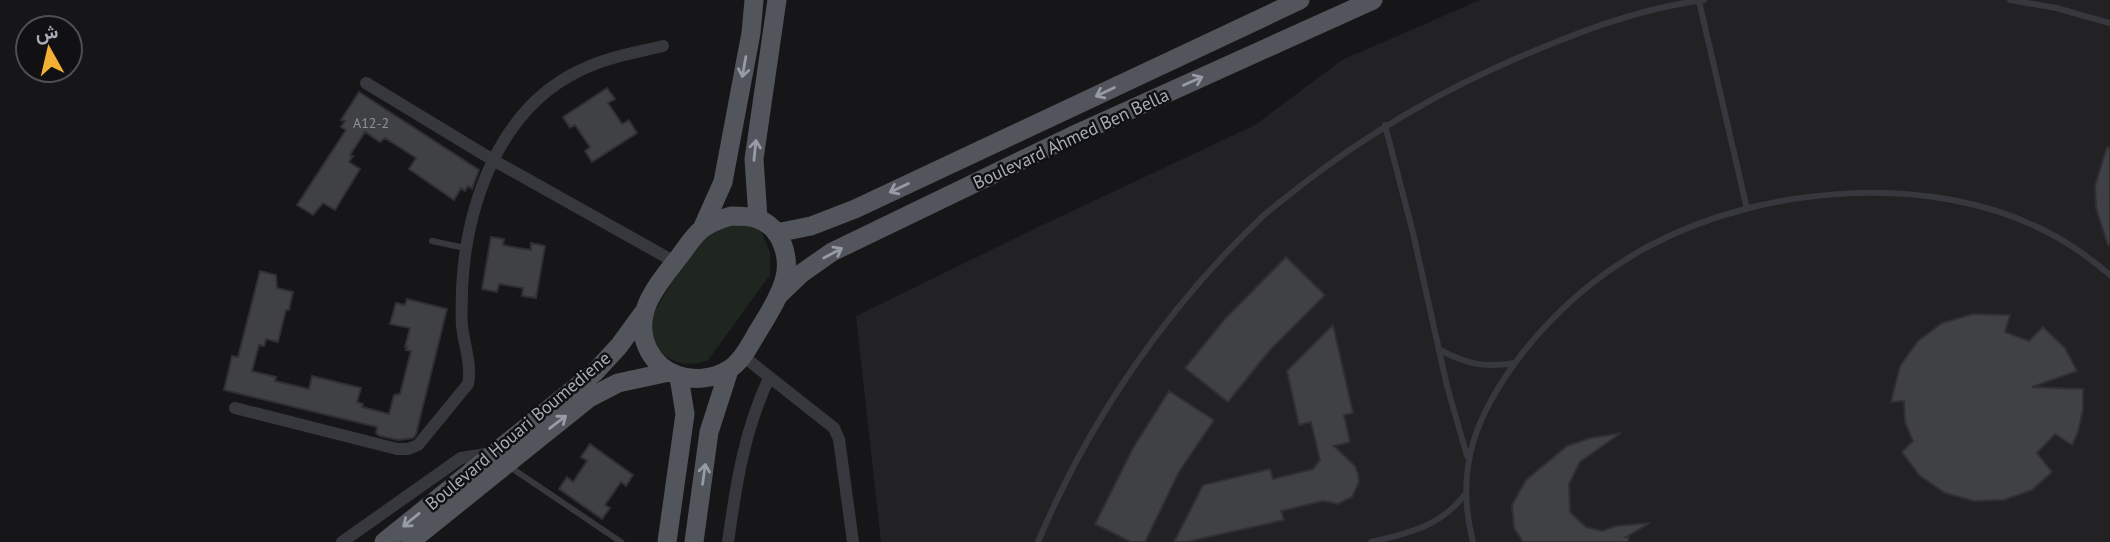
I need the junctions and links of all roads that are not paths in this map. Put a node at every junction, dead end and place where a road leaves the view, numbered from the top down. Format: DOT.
graph roads {
  1 [pos="754,0"];
  2 [pos="777,0"];
  3 [pos="1300,0"];
  4 [pos="1373,0"];
  5 [pos="1704,0"];
  6 [pos="2010,0"];
  7 [pos="1699,1"];
  8 [pos="2110,23"];
  9 [pos="663,46"];
  10 [pos="366,83"];
  11 [pos="1385,125"];
  12 [pos="493,160"];
  13 [pos="1747,209"];
  14 [pos="758,218"];
  15 [pos="702,229"];
  16 [pos="776,233"];
  17 [pos="432,241"];
  18 [pos="465,248"];
  19 [pos="675,262"];
  20 [pos="2110,275"];
  21 [pos="779,295"];
  22 [pos="644,312"];
  23 [pos="1440,351"];
  24 [pos="736,363"];
  25 [pos="1515,363"];
  26 [pos="674,374"];
  27 [pos="769,379"];
  28 [pos="235,408"];
  29 [pos="499,458"];
  30 [pos="1468,458"];
  31 [pos="1467,491"];
  32 [pos="342,542"];
  33 [pos="384,542"];
  34 [pos="410,542"];
  35 [pos="621,542"];
  36 [pos="667,542"];
  37 [pos="694,542"];
  38 [pos="728,542"];
  39 [pos="853,542"];
  40 [pos="1038,542"];
  41 [pos="1371,542"];
  42 [pos="1473,542"];
  1 -- 15 [label="main road, one-way"];
  14 -- 2 [label="main road, one-way"];
  3 -- 16 [label="main road, Boulevard Ahmed Ben Bella, one-way"];
  21 -- 4 [label="main road, Boulevard Ahmed Ben Bella, one-way"];
  5 -- 7 [label="lane"];
  6 -- 8 [label="lane"];
  7 -- 11 [label="lane"];
  7 -- 13 [label="lane"];
  9 -- 12 [label="street"];
  10 -- 12 [label="street"];
  11 -- 23 [label="lane"];
  11 -- 40 [label="lane"];
  12 -- 18 [label="street"];
  12 -- 19 [label="street"];
  13 -- 20 [label="lane"];
  13 -- 25 [label="lane"];
  14 -- 15 [label="main road"];
  14 -- 16 [label="main road"];
  15 -- 19 [label="main road"];
  16 -- 21 [label="main road"];
  17 -- 18 [label="lane"];
  18 -- 28 [label="street"];
  19 -- 22 [label="main road"];
  21 -- 24 [label="main road"];
  22 -- 26 [label="main road"];
  22 -- 29 [label="main road, Boulevard Houari Boumediene"];
  23 -- 25 [label="lane"];
  23 -- 30 [label="lane"];
  24 -- 26 [label="main road"];
  24 -- 27 [label="street"];
  37 -- 24 [label="main road, one-way"];
  25 -- 30 [label="lane"];
  29 -- 26 [label="main road, Boulevard Houari Boumediene, one-way"];
  26 -- 36 [label="main road"];
  27 -- 38 [label="street"];
  27 -- 39 [label="street"];
  29 -- 32 [label="street"];
  29 -- 33 [label="main road, Boulevard Houari Boumediene, one-way"];
  29 -- 34 [label="main road, Boulevard Houari Boumediene"];
  29 -- 35 [label="lane"];
  30 -- 31 [label="lane"];
  31 -- 41 [label="lane"];
  31 -- 42 [label="lane"];
}
